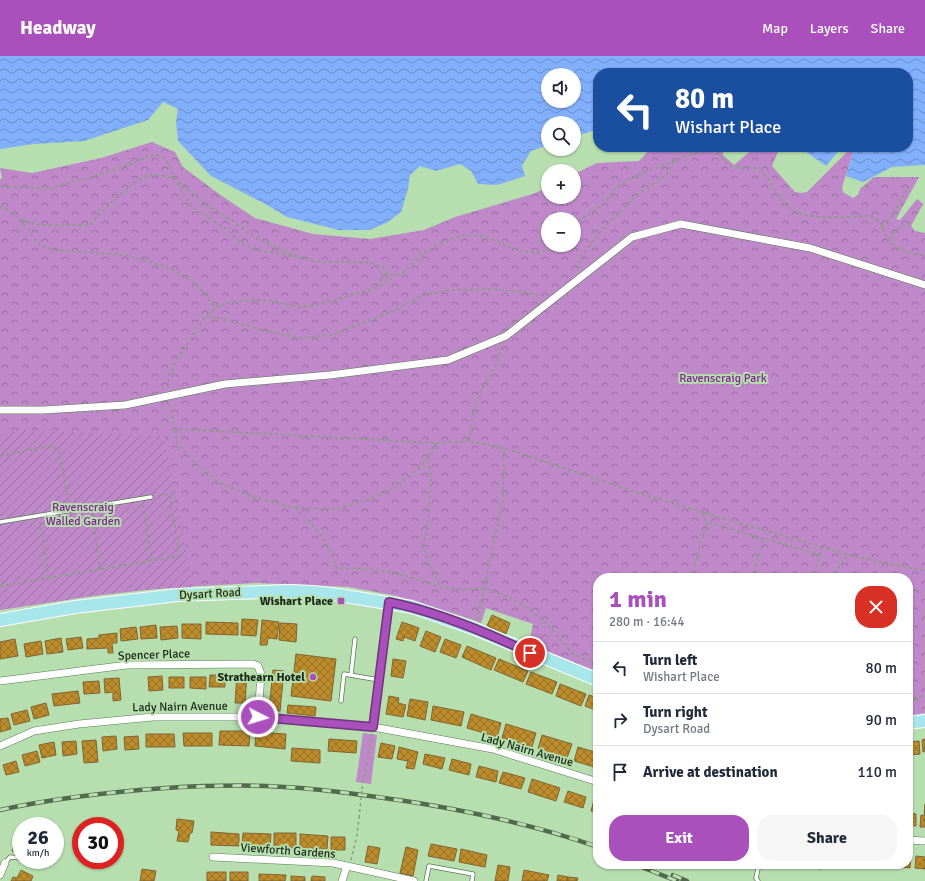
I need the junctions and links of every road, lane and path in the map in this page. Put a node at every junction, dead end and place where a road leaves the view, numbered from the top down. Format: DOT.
graph roads {
  1 [pos="700,152"];
  2 [pos="718,152"];
  3 [pos="674,161"];
  4 [pos="175,179"];
  5 [pos="1,186"];
  6 [pos="907,189"];
  7 [pos="0,206"];
  8 [pos="20,219"];
  9 [pos="581,219"];
  10 [pos="913,223"];
  11 [pos="882,227"];
  12 [pos="889,240"];
  13 [pos="541,251"];
  14 [pos="925,256"];
  15 [pos="298,257"];
  16 [pos="386,273"];
  17 [pos="395,276"];
  18 [pos="576,280"];
  19 [pos="925,285"];
  20 [pos="376,288"];
  21 [pos="551,300"];
  22 [pos="216,307"];
  23 [pos="206,315"];
  24 [pos="506,336"];
  25 [pos="167,396"];
  26 [pos="0,410"];
  27 [pos="174,429"];
  28 [pos="468,441"];
  29 [pos="437,443"];
  30 [pos="504,448"];
  31 [pos="429,454"];
  32 [pos="0,456"];
  33 [pos="151,497"];
  34 [pos="142,499"];
  35 [pos="91,507"];
  36 [pos="294,507"];
  37 [pos="70,510"];
  38 [pos="704,513"];
  39 [pos="39,515"];
  40 [pos="0,522"];
  41 [pos="707,522"];
  42 [pos="764,539"];
  43 [pos="822,547"];
  44 [pos="820,555"];
  45 [pos="848,555"];
  46 [pos="152,561"];
  47 [pos="100,569"];
  48 [pos="925,571"];
  49 [pos="692,573"];
  50 [pos="754,573"];
  51 [pos="815,573"];
  52 [pos="834,573"];
  53 [pos="49,578"];
  54 [pos="0,586"];
  55 [pos="441,587"];
  56 [pos="484,588"];
  57 [pos="389,602"];
  58 [pos="0,620"];
  59 [pos="475,629"];
  60 [pos="356,639"];
  61 [pos="593,663"];
  62 [pos="351,675"];
  63 [pos="593,678"];
  64 [pos="379,680"];
  65 [pos="0,681"];
  66 [pos="925,695"];
  67 [pos="913,700"];
  68 [pos="341,701"];
  69 [pos="258,717"];
  70 [pos="925,721"];
  71 [pos="913,722"];
  72 [pos="373,727"];
  73 [pos="0,746"];
  74 [pos="593,780"];
  75 [pos="913,840"];
  76 [pos="925,841"];
  77 [pos="12,857"];
  78 [pos="213,857"];
  79 [pos="5,863"];
  80 [pos="347,866"];
  81 [pos="758,869"];
  82 [pos="0,875"];
  83 [pos="342,881"];
  84 [pos="414,881"];
  85 [pos="426,881"];
  86 [pos="472,881"];
  87 [pos="758,881"];
  1 -- 3 [label="path"];
  2 -- 11 [label="path"];
  3 -- 9 [label="path"];
  3 -- 18 [label="path"];
  4 -- 5 [label="path"];
  4 -- 8 [label="path"];
  4 -- 15 [label="path"];
  4 -- 15 [label="path"];
  6 -- 11 [label="path"];
  7 -- 8 [label="path"];
  8 -- 22 [label="path"];
  10 -- 12 [label="path"];
  11 -- 12 [label="path"];
  12 -- 14 [label="path"];
  13 -- 17 [label="path"];
  15 -- 16 [label="path"];
  16 -- 17 [label="path"];
  16 -- 20 [label="path"];
  17 -- 20 [label="path"];
  18 -- 19 [label="street"];
  18 -- 21 [label="street"];
  20 -- 22 [label="path"];
  21 -- 23 [label="path"];
  21 -- 24 [label="street"];
  22 -- 23 [label="path"];
  23 -- 25 [label="path"];
  24 -- 25 [label="street"];
  24 -- 28 [label="path"];
  25 -- 26 [label="street"];
  25 -- 27 [label="path"];
  27 -- 29 [label="path"];
  27 -- 36 [label="path"];
  28 -- 29 [label="path"];
  28 -- 30 [label="path"];
  29 -- 31 [label="path"];
  30 -- 38 [label="path"];
  30 -- 56 [label="path"];
  31 -- 36 [label="path"];
  31 -- 55 [label="path"];
  32 -- 37 [label="path"];
  33 -- 34 [label="lane"];
  33 -- 46 [label="path"];
  34 -- 35 [label="lane"];
  34 -- 46 [label="path"];
  35 -- 37 [label="lane"];
  35 -- 47 [label="path"];
  36 -- 55 [label="path"];
  37 -- 39 [label="lane"];
  38 -- 41 [label="path"];
  38 -- 43 [label="path"];
  39 -- 40 [label="lane"];
  39 -- 53 [label="path"];
  41 -- 42 [label="path"];
  41 -- 49 [label="path"];
  42 -- 44 [label="path"];
  42 -- 50 [label="path"];
  43 -- 44 [label="path"];
  43 -- 45 [label="path"];
  44 -- 51 [label="path"];
  45 -- 48 [label="path"];
  45 -- 52 [label="path"];
  46 -- 47 [label="path"];
  47 -- 53 [label="path"];
  53 -- 54 [label="path"];
  55 -- 56 [label="path"];
  56 -- 59 [label="path"];
  56 -- 61 [label="path"];
  57 -- 58 [label="main road, Dysart Road"];
  57 -- 59 [label="main road, Dysart Road"];
  57 -- 64 [label="street"];
  59 -- 63 [label="main road, Dysart Road"];
  60 -- 62 [label="lane"];
  62 -- 64 [label="lane"];
  62 -- 68 [label="lane"];
  64 -- 72 [label="street"];
  65 -- 69 [label="street, Spencer Place"];
  66 -- 67 [label="path"];
  69 -- 72 [label="street, Lady Nairn Avenue"];
  69 -- 73 [label="street, Lady Nairn Avenue"];
  70 -- 71 [label="main road"];
  72 -- 74 [label="street, Lady Nairn Avenue"];
  72 -- 80 [label="path, bridge"];
  75 -- 76 [label="street"];
  77 -- 79 [label="lane"];
  78 -- 80 [label="street, Viewforth Gardens"];
  79 -- 82 [label="street"];
  80 -- 83 [label="street, Viewforth Gardens"];
  80 -- 84 [label="street"];
  81 -- 87 [label="lane"];
  85 -- 86 [label="lane"];
}
